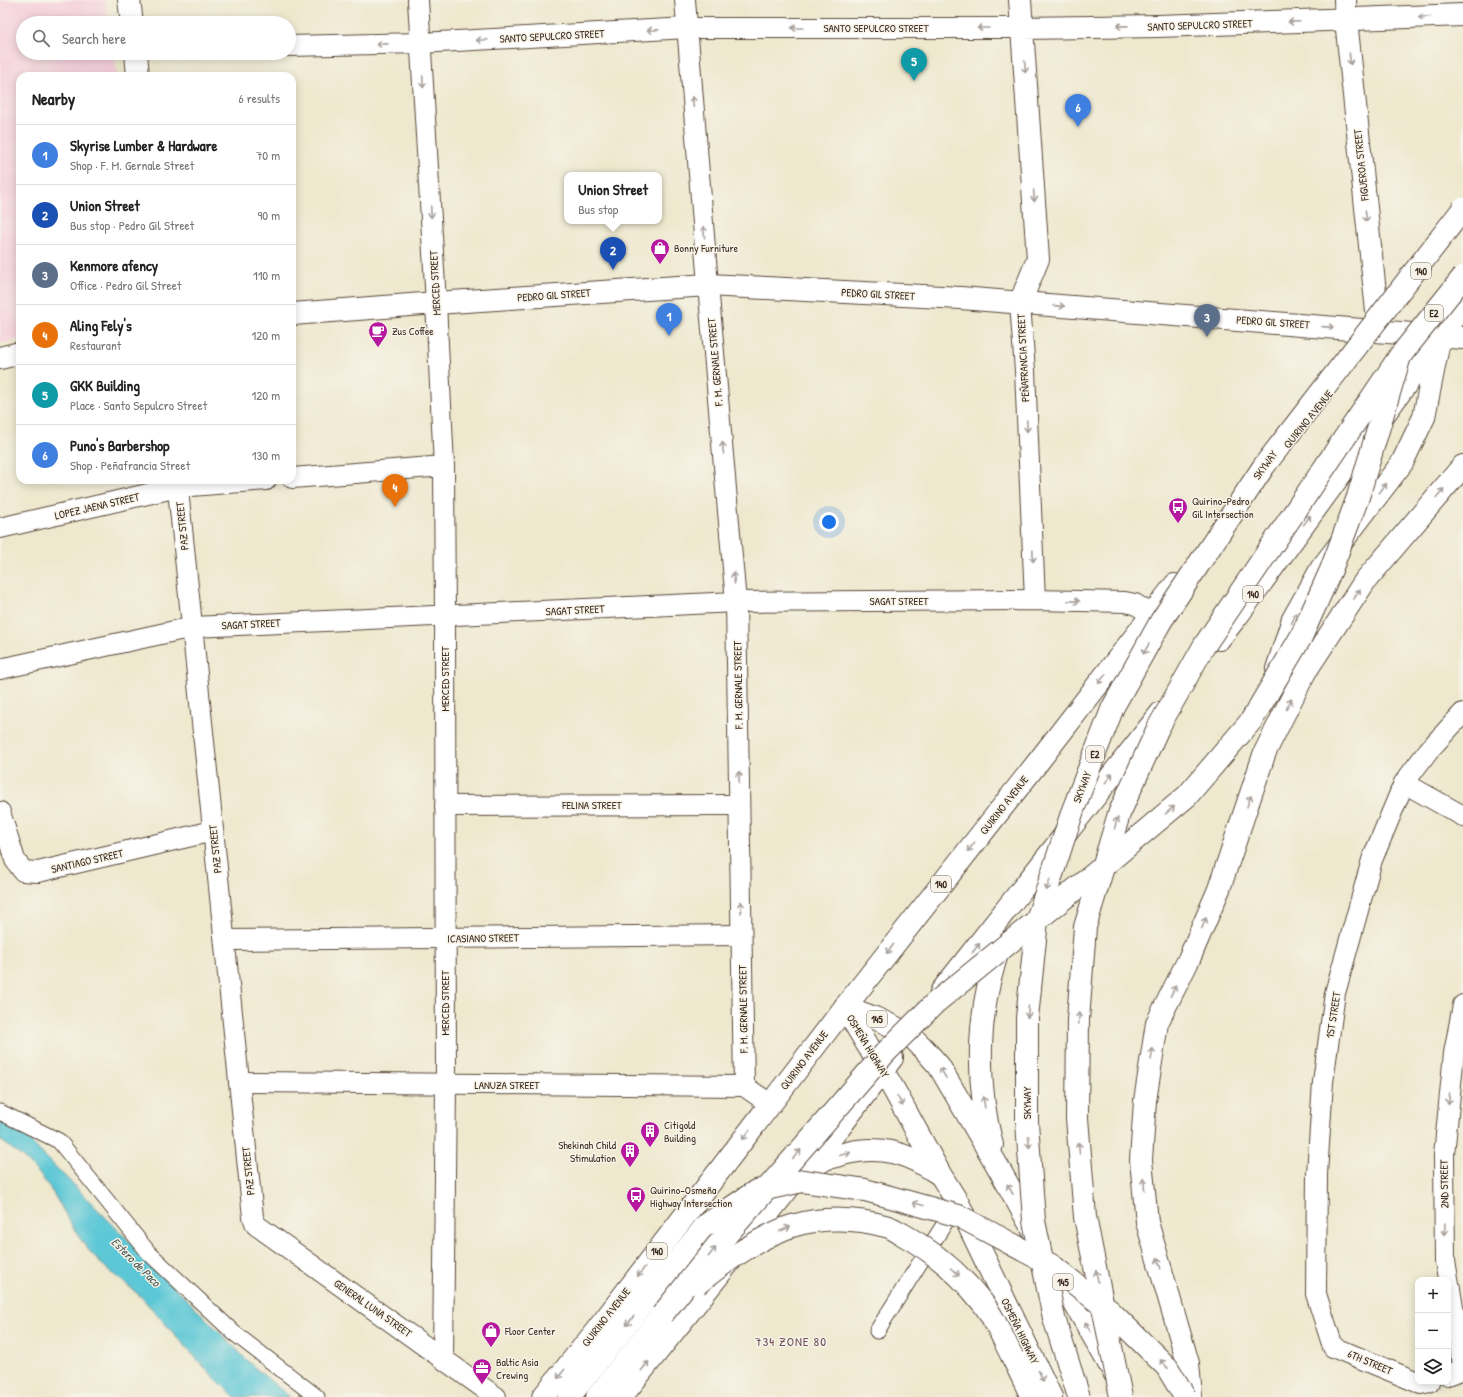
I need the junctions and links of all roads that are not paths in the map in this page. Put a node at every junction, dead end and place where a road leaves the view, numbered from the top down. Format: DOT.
graph roads {
  1 [pos="129,0"];
  2 [pos="418,0"];
  3 [pos="685,0"];
  4 [pos="1020,0"];
  5 [pos="1345,10"];
  6 [pos="1463,15"];
  7 [pos="131,16"];
  8 [pos="687,28"];
  9 [pos="1022,28"];
  10 [pos="421,43"];
  11 [pos="296,46"];
  12 [pos="137,60"];
  13 [pos="138,72"];
  14 [pos="1463,209"];
  15 [pos="1463,212"];
  16 [pos="1463,277"];
  17 [pos="708,285"];
  18 [pos="436,303"];
  19 [pos="1020,303"];
  20 [pos="1463,306"];
  21 [pos="296,314"];
  22 [pos="1379,330"];
  23 [pos="1440,336"];
  24 [pos="1463,338"];
  25 [pos="16,354"];
  26 [pos="1400,356"];
  27 [pos="0,358"];
  28 [pos="444,466"];
  29 [pos="1463,466"];
  30 [pos="296,478"];
  31 [pos="174,484"];
  32 [pos="178,484"];
  33 [pos="0,528"];
  34 [pos="1035,600"];
  35 [pos="736,602"];
  36 [pos="1151,614"];
  37 [pos="445,616"];
  38 [pos="193,627"];
  39 [pos="0,669"];
  40 [pos="1463,713"];
  41 [pos="1266,752"];
  42 [pos="1404,783"];
  43 [pos="739,805"];
  44 [pos="445,806"];
  45 [pos="0,812"];
  46 [pos="1463,816"];
  47 [pos="214,831"];
  48 [pos="1033,875"];
  49 [pos="741,935"];
  50 [pos="445,938"];
  51 [pos="225,940"];
  52 [pos="1463,1005"];
  53 [pos="844,1007"];
  54 [pos="909,1034"];
  55 [pos="883,1071"];
  56 [pos="239,1082"];
  57 [pos="446,1085"];
  58 [pos="744,1086"];
  59 [pos="770,1104"];
  60 [pos="0,1112"];
  61 [pos="998,1167"];
  62 [pos="940,1174"];
  63 [pos="798,1176"];
  64 [pos="958,1203"];
  65 [pos="253,1218"];
  66 [pos="1031,1226"];
  67 [pos="982,1252"];
  68 [pos="662,1315"];
  69 [pos="876,1331"];
  70 [pos="1334,1347"];
  71 [pos="443,1358"];
  72 [pos="1463,1364"];
  73 [pos="1463,1369"];
  74 [pos="1451,1374"];
  75 [pos="1426,1388"];
  76 [pos="317,1397"];
  77 [pos="496,1397"];
  78 [pos="543,1397"];
  79 [pos="569,1397"];
  80 [pos="597,1397"];
  81 [pos="621,1397"];
  82 [pos="1032,1397"];
  83 [pos="1051,1397"];
  84 [pos="1080,1397"];
  85 [pos="1120,1397"];
  86 [pos="1128,1397"];
  87 [pos="1184,1397"];
  88 [pos="1191,1397"];
  1 -- 7 [label="main road"];
  2 -- 10 [label="street, MERCED STREET"];
  3 -- 8 [label="street, F. M. GERNALE STREET"];
  4 -- 9 [label="main road, PEÑAFRANCIA STREET"];
  6 -- 5 [label="main road, SANTO SEPULCRO STREET, one-way"];
  5 -- 9 [label="main road, SANTO SEPULCRO STREET, one-way"];
  5 -- 22 [label="main road, FIGUEROA STREET, one-way"];
  9 -- 8 [label="street, SANTO SEPULCRO STREET, one-way"];
  8 -- 10 [label="street, SANTO SEPULCRO STREET, one-way"];
  17 -- 8 [label="street, F. M. GERNALE STREET, one-way"];
  9 -- 19 [label="main road, PEÑAFRANCIA STREET, one-way"];
  10 -- 11 [label="street, SANTO SEPULCRO STREET, one-way"];
  10 -- 18 [label="street, MERCED STREET, one-way"];
  12 -- 13 [label="main road"];
  14 -- 84 [label="main road, SKYWAY / E2, one-way, bridge"];
  15 -- 22 [label="main road, QUIRINO AVENUE / 140"];
  16 -- 26 [label="main road, E2, bridge"];
  17 -- 18 [label="main road, PEDRO GIL STREET"];
  17 -- 19 [label="main road, PEDRO GIL STREET"];
  35 -- 17 [label="street, F. M. GERNALE STREET, one-way"];
  18 -- 21 [label="main road, PEDRO GIL STREET"];
  18 -- 28 [label="street, MERCED STREET"];
  19 -- 22 [label="main road, PEDRO GIL STREET, one-way"];
  19 -- 34 [label="street, PEÑAFRANCIA STREET, one-way"];
  20 -- 23 [label="main road, 140"];
  22 -- 23 [label="main road, PEDRO GIL STREET"];
  22 -- 36 [label="main road, QUIRINO AVENUE / 140"];
  23 -- 24 [label="main road, PEDRO GIL STREET"];
  41 -- 23 [label="main road, one-way"];
  48 -- 23 [label="main road, 140, one-way"];
  25 -- 27 [label="main road"];
  68 -- 26 [label="main road, one-way, bridge"];
  85 -- 26 [label="main road, E2, one-way, bridge"];
  28 -- 30 [label="street"];
  28 -- 37 [label="street, MERCED STREET"];
  41 -- 29 [label="main road, one-way"];
  31 -- 33 [label="street, LOPEZ JAENA STREET"];
  32 -- 38 [label="street, PAZ STREET"];
  34 -- 35 [label="street, SAGAT STREET"];
  34 -- 36 [label="street, SAGAT STREET, one-way"];
  35 -- 37 [label="street, SAGAT STREET"];
  43 -- 35 [label="street, F. M. GERNALE STREET, one-way"];
  36 -- 53 [label="main road, QUIRINO AVENUE / 140, one-way"];
  37 -- 38 [label="street, SAGAT STREET"];
  37 -- 44 [label="street, MERCED STREET"];
  38 -- 39 [label="street, SAGAT STREET"];
  38 -- 47 [label="street, PAZ STREET"];
  40 -- 42 [label="street, 1ST STREET"];
  88 -- 41 [label="main road, one-way"];
  42 -- 46 [label="street"];
  42 -- 70 [label="street, 1ST STREET"];
  43 -- 44 [label="street, FELINA STREET"];
  49 -- 43 [label="street, F. M. GERNALE STREET, one-way"];
  44 -- 50 [label="street, MERCED STREET"];
  45 -- 47 [label="street, SANTIAGO STREET"];
  47 -- 51 [label="street, PAZ STREET"];
  54 -- 48 [label="main road, 140, one-way"];
  61 -- 48 [label="main road, one-way"];
  49 -- 50 [label="street, ICASIANO STREET"];
  49 -- 58 [label="street, F. M. GERNALE STREET"];
  50 -- 51 [label="street, ICASIANO STREET"];
  50 -- 57 [label="street, MERCED STREET"];
  51 -- 56 [label="street, PAZ STREET"];
  52 -- 72 [label="street, 2ND STREET, one-way"];
  53 -- 54 [label="main road, OSMEÑA HIGHWAY / 145"];
  53 -- 55 [label="main road, OSMEÑA HIGHWAY / 145"];
  53 -- 59 [label="main road, QUIRINO AVENUE / 140"];
  54 -- 55 [label="main road, 140"];
  61 -- 54 [label="main road, OSMEÑA HIGHWAY / 145, one-way"];
  55 -- 62 [label="main road, OSMEÑA HIGHWAY / 145, one-way"];
  55 -- 63 [label="main road, 140"];
  56 -- 57 [label="street, LANUZA STREET"];
  56 -- 65 [label="street, PAZ STREET"];
  57 -- 58 [label="street, LANUZA STREET"];
  57 -- 71 [label="street, MERCED STREET"];
  58 -- 59 [label="street"];
  59 -- 78 [label="main road, QUIRINO AVENUE / 140, one-way"];
  60 -- 76 [label="street"];
  66 -- 61 [label="main road, OSMEÑA HIGHWAY / 145, one-way"];
  63 -- 62 [label="main road, one-way"];
  62 -- 64 [label="main road, OSMEÑA HIGHWAY / 145"];
  81 -- 63 [label="main road, 140, one-way"];
  64 -- 67 [label="main road, OSMEÑA HIGHWAY / 145"];
  64 -- 69 [label="street"];
  65 -- 71 [label="street, GENERAL LUNA STREET"];
  66 -- 67 [label="main road"];
  86 -- 66 [label="main road, OSMEÑA HIGHWAY / 145, one-way"];
  67 -- 83 [label="main road, OSMEÑA HIGHWAY / 145, one-way"];
  68 -- 80 [label="main road"];
  68 -- 82 [label="main road, one-way, bridge"];
  70 -- 75 [label="street, 6TH STREET"];
  71 -- 77 [label="street, GENERAL LUNA STREET"];
  73 -- 74 [label="street"];
  87 -- 79 [label="main road, one-way, bridge"];
}
